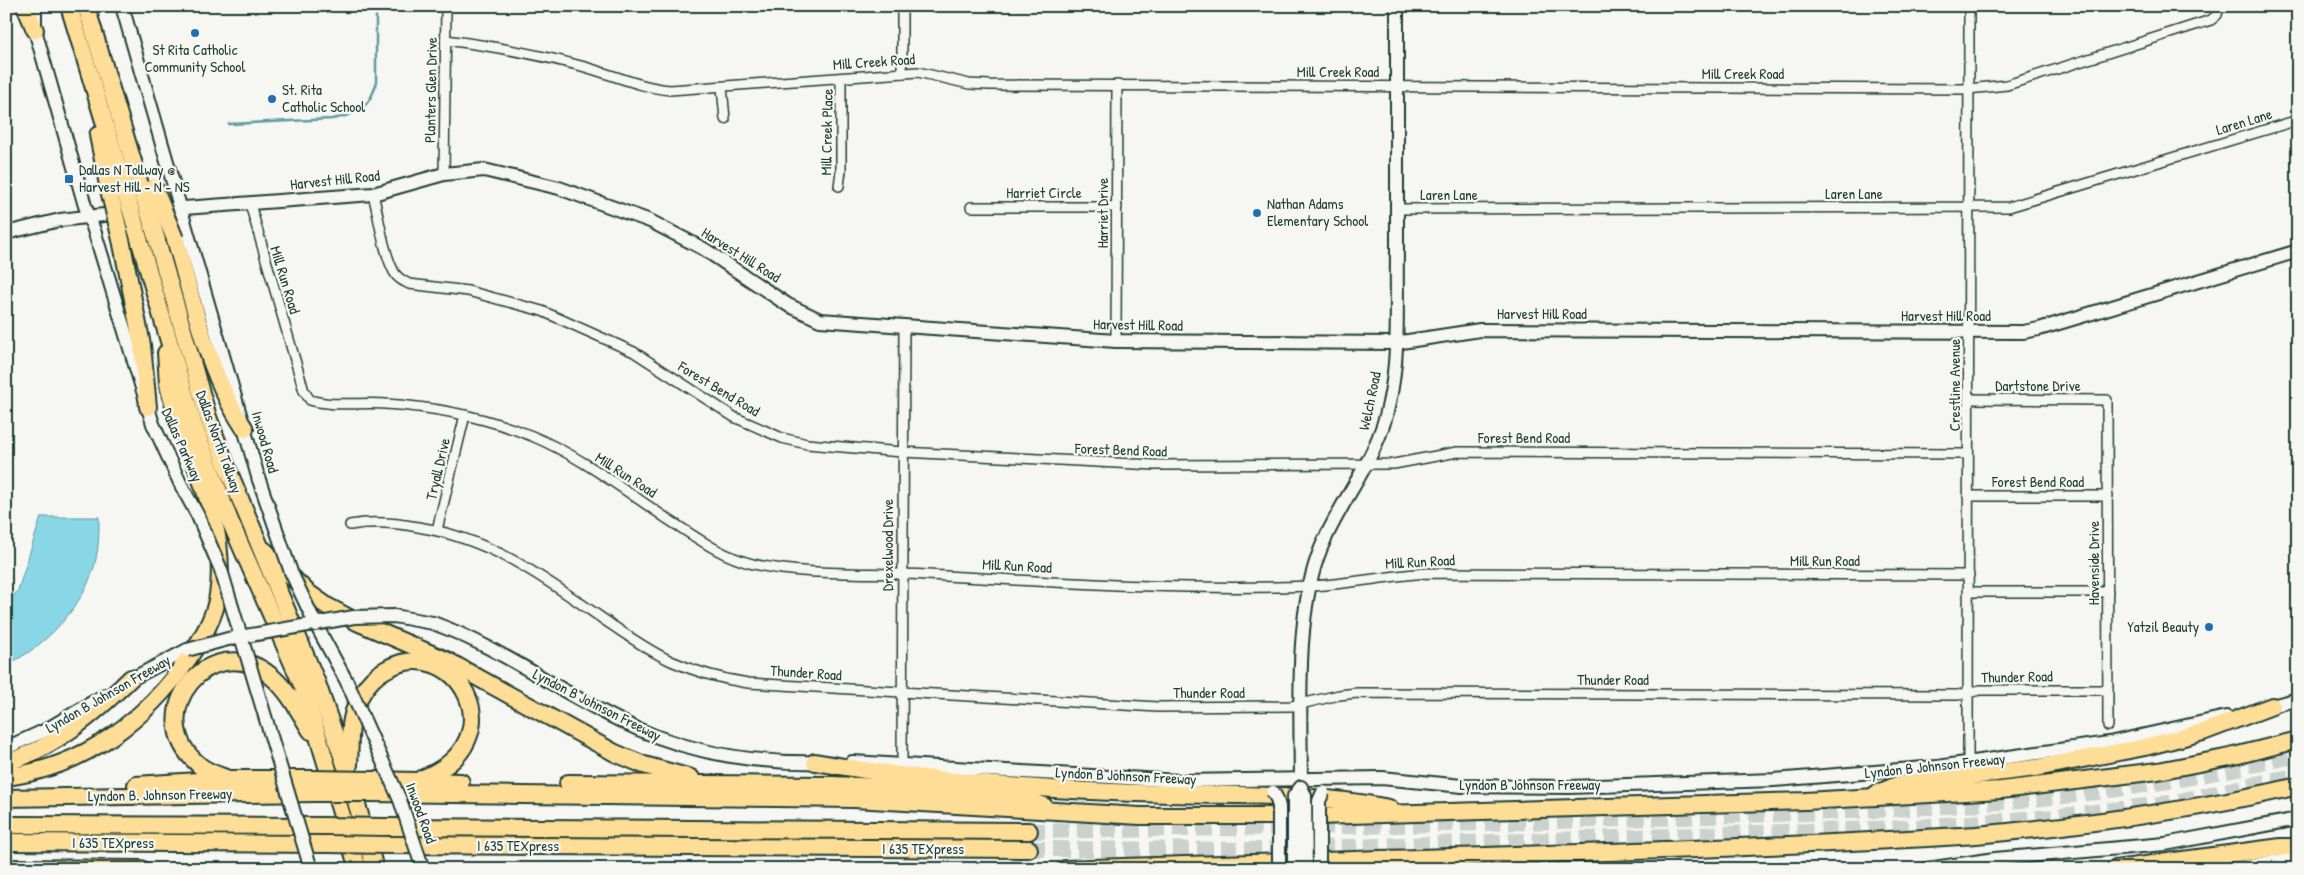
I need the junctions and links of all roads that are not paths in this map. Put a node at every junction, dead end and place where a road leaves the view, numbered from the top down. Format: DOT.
graph roads {
  1 [pos="25,6"];
  2 [pos="35,6"];
  3 [pos="69,6"];
  4 [pos="86,6"];
  5 [pos="122,6"];
  6 [pos="446,6"];
  7 [pos="902,6"];
  8 [pos="1397,6"];
  9 [pos="1969,6"];
  10 [pos="2219,6"];
  11 [pos="35,30"];
  12 [pos="446,40"];
  13 [pos="902,73"];
  14 [pos="841,78"];
  15 [pos="1117,84"];
  16 [pos="1397,86"];
  17 [pos="722,87"];
  18 [pos="1968,89"];
  19 [pos="726,119"];
  20 [pos="2298,120"];
  21 [pos="444,174"];
  22 [pos="839,186"];
  23 [pos="148,188"];
  24 [pos="117,190"];
  25 [pos="372,194"];
  26 [pos="250,204"];
  27 [pos="971,207"];
  28 [pos="1116,207"];
  29 [pos="182,208"];
  30 [pos="1969,208"];
  31 [pos="1397,209"];
  32 [pos="89,216"];
  33 [pos="6,233"];
  34 [pos="2298,251"];
  35 [pos="164,325"];
  36 [pos="904,326"];
  37 [pos="1969,333"];
  38 [pos="1116,341"];
  39 [pos="1395,343"];
  40 [pos="1968,399"];
  41 [pos="2107,400"];
  42 [pos="148,407"];
  43 [pos="465,415"];
  44 [pos="245,429"];
  45 [pos="902,452"];
  46 [pos="1968,454"];
  47 [pos="1367,465"];
  48 [pos="1968,496"];
  49 [pos="2108,496"];
  50 [pos="350,526"];
  51 [pos="438,530"];
  52 [pos="259,545"];
  53 [pos="902,573"];
  54 [pos="1969,575"];
  55 [pos="1310,586"];
  56 [pos="1969,592"];
  57 [pos="2108,592"];
  58 [pos="316,625"];
  59 [pos="242,637"];
  60 [pos="132,678"];
  61 [pos="2108,690"];
  62 [pos="1968,692"];
  63 [pos="902,693"];
  64 [pos="2298,699"];
  65 [pos="1302,704"];
  66 [pos="2272,706"];
  67 [pos="2108,726"];
  68 [pos="2298,740"];
  69 [pos="6,748"];
  70 [pos="321,748"];
  71 [pos="815,762"];
  72 [pos="6,763"];
  73 [pos="902,764"];
  74 [pos="1968,764"];
  75 [pos="349,776"];
  76 [pos="6,777"];
  77 [pos="1357,778"];
  78 [pos="228,779"];
  79 [pos="419,780"];
  80 [pos="1260,780"];
  81 [pos="1301,782"];
  82 [pos="713,783"];
  83 [pos="312,786"];
  84 [pos="371,786"];
  85 [pos="2298,786"];
  86 [pos="6,796"];
  87 [pos="1867,798"];
  88 [pos="1060,813"];
  89 [pos="1416,813"];
  90 [pos="2298,819"];
  91 [pos="6,825"];
  92 [pos="1029,831"];
  93 [pos="6,842"];
  94 [pos="2298,847"];
  95 [pos="1029,850"];
  96 [pos="2298,855"];
  97 [pos="1436,859"];
  98 [pos="6,868"];
  99 [pos="141,869"];
  100 [pos="311,869"];
  101 [pos="358,869"];
  102 [pos="375,869"];
  103 [pos="423,869"];
  104 [pos="1065,869"];
  105 [pos="1278,869"];
  106 [pos="1294,869"];
  107 [pos="1306,869"];
  108 [pos="1319,869"];
  109 [pos="1477,869"];
  110 [pos="1927,869"];
  111 [pos="2115,869"];
  112 [pos="2230,869"];
  1 -- 11 [label="highway"];
  2 -- 11 [label="main road"];
  3 -- 24 [label="highway, Dallas North Tollway"];
  4 -- 23 [label="highway, Dallas North Tollway"];
  5 -- 29 [label="main road, Inwood Road"];
  6 -- 12 [label="street, Planters Glen Drive"];
  7 -- 13 [label="street"];
  8 -- 16 [label="main road, Welch Road"];
  9 -- 18 [label="street, Crestline Avenue"];
  10 -- 18 [label="street, Mill Creek Road"];
  11 -- 32 [label="main road, Dallas Parkway"];
  12 -- 17 [label="street, Mill Creek Road"];
  12 -- 21 [label="street, Planters Glen Drive"];
  13 -- 14 [label="street, Mill Creek Road"];
  13 -- 15 [label="street, Mill Creek Road"];
  14 -- 17 [label="street, Mill Creek Road"];
  14 -- 22 [label="street, Mill Creek Place"];
  15 -- 16 [label="street, Mill Creek Road"];
  15 -- 28 [label="street, Harriet Drive"];
  16 -- 18 [label="street, Mill Creek Road"];
  16 -- 31 [label="main road, Welch Road"];
  17 -- 19 [label="street"];
  18 -- 30 [label="street, Crestline Avenue"];
  20 -- 30 [label="street, Laren Lane"];
  21 -- 25 [label="main road, Harvest Hill Road"];
  21 -- 36 [label="main road, Harvest Hill Road"];
  23 -- 44 [label="highway, bridge"];
  23 -- 52 [label="highway, Dallas North Tollway, bridge"];
  24 -- 35 [label="highway, Dallas North Tollway, bridge"];
  24 -- 42 [label="highway, bridge"];
  25 -- 26 [label="main road, Harvest Hill Road"];
  25 -- 45 [label="street, Forest Bend Road"];
  26 -- 29 [label="main road, Harvest Hill Road"];
  26 -- 43 [label="street, Mill Run Road"];
  27 -- 28 [label="street, Harriet Circle"];
  28 -- 38 [label="street, Harriet Drive"];
  29 -- 32 [label="main road, Harvest Hill Road"];
  29 -- 44 [label="main road, Inwood Road"];
  30 -- 31 [label="street, Laren Lane"];
  30 -- 37 [label="street, Crestline Avenue"];
  31 -- 39 [label="main road, Welch Road"];
  32 -- 33 [label="main road, Harvest Hill Road"];
  32 -- 42 [label="main road, Dallas Parkway"];
  34 -- 37 [label="main road, Harvest Hill Road"];
  35 -- 70 [label="highway, Dallas North Tollway"];
  35 -- 76 [label="highway"];
  36 -- 38 [label="main road, Harvest Hill Road"];
  36 -- 45 [label="street, Drexelwood Drive"];
  37 -- 39 [label="main road, Harvest Hill Road"];
  37 -- 40 [label="street, Crestline Avenue"];
  38 -- 39 [label="main road, Harvest Hill Road"];
  39 -- 47 [label="main road, Welch Road"];
  40 -- 41 [label="street, Dartstone Drive"];
  40 -- 46 [label="street, Crestline Avenue"];
  41 -- 49 [label="street, Havenside Drive"];
  42 -- 59 [label="main road, Dallas Parkway, bridge"];
  43 -- 51 [label="street, Tryall Drive"];
  43 -- 53 [label="street, Mill Run Road"];
  44 -- 58 [label="main road, Inwood Road, bridge"];
  45 -- 47 [label="street, Forest Bend Road"];
  45 -- 53 [label="street, Drexelwood Drive"];
  46 -- 47 [label="street, Forest Bend Road"];
  46 -- 48 [label="street, Crestline Avenue"];
  47 -- 55 [label="main road, Welch Road"];
  48 -- 49 [label="street, Forest Bend Road"];
  48 -- 54 [label="street, Crestline Avenue"];
  49 -- 57 [label="street, Havenside Drive"];
  50 -- 51 [label="street, Thunder Road"];
  51 -- 63 [label="street, Thunder Road"];
  52 -- 75 [label="highway, Dallas North Tollway"];
  52 -- 82 [label="highway"];
  53 -- 55 [label="street, Mill Run Road"];
  53 -- 63 [label="street, Drexelwood Drive"];
  54 -- 55 [label="street, Mill Run Road"];
  54 -- 56 [label="street, Crestline Avenue"];
  55 -- 65 [label="main road, Welch Road"];
  56 -- 57 [label="street"];
  56 -- 62 [label="street, Crestline Avenue"];
  57 -- 61 [label="street, Havenside Drive"];
  58 -- 59 [label="main road, Lyndon B Johnson Freeway, bridge"];
  58 -- 71 [label="main road, Lyndon B Johnson Freeway, bridge"];
  58 -- 103 [label="main road, Inwood Road, bridge"];
  59 -- 60 [label="main road, Lyndon B Johnson Freeway, bridge"];
  59 -- 100 [label="main road, Dallas Parkway, bridge"];
  60 -- 69 [label="main road, Lyndon B Johnson Freeway"];
  60 -- 72 [label="highway"];
  61 -- 62 [label="street, Thunder Road"];
  61 -- 67 [label="street, Havenside Drive"];
  62 -- 65 [label="street, Thunder Road"];
  62 -- 74 [label="street, Crestline Avenue"];
  63 -- 65 [label="street, Thunder Road"];
  63 -- 73 [label="street, Drexelwood Drive"];
  64 -- 66 [label="main road, Lyndon B Johnson Freeway"];
  65 -- 81 [label="main road, Welch Road"];
  66 -- 74 [label="main road, Lyndon B Johnson Freeway"];
  66 -- 87 [label="highway"];
  68 -- 87 [label="highway, Lyndon B Johnson Freeway"];
  70 -- 78 [label="highway"];
  70 -- 101 [label="highway, Dallas North Tollway"];
  71 -- 73 [label="main road, Lyndon B Johnson Freeway"];
  71 -- 89 [label="highway"];
  73 -- 80 [label="main road, Lyndon B Johnson Freeway"];
  74 -- 77 [label="main road, Lyndon B Johnson Freeway"];
  75 -- 79 [label="highway"];
  75 -- 102 [label="highway, Dallas North Tollway"];
  77 -- 81 [label="main road, Lyndon B Johnson Freeway"];
  77 -- 108 [label="main road, bridge"];
  78 -- 83 [label="highway"];
  78 -- 86 [label="highway"];
  79 -- 82 [label="highway"];
  79 -- 84 [label="highway"];
  80 -- 81 [label="main road, Lyndon B Johnson Freeway"];
  80 -- 105 [label="main road, bridge"];
  81 -- 106 [label="main road, Welch Road, bridge"];
  81 -- 107 [label="main road, Welch Road, bridge"];
  82 -- 88 [label="highway"];
  83 -- 84 [label="highway, Lyndon B Johnson Freeway, bridge"];
  83 -- 86 [label="highway, Lyndon B. Johnson Freeway"];
  84 -- 88 [label="highway, Lyndon B Johnson Freeway"];
  85 -- 97 [label="highway"];
  87 -- 89 [label="highway, Lyndon B Johnson Freeway"];
  88 -- 89 [label="highway, Lyndon B Johnson Freeway"];
  90 -- 110 [label="main road"];
  91 -- 92 [label="highway, I 635 TEXpress, bridge"];
  93 -- 95 [label="highway, I 635 TEXpress, bridge"];
  94 -- 111 [label="highway"];
  96 -- 112 [label="main road"];
  97 -- 104 [label="highway"];
  97 -- 109 [label="highway"];
  98 -- 99 [label="highway"];
}
